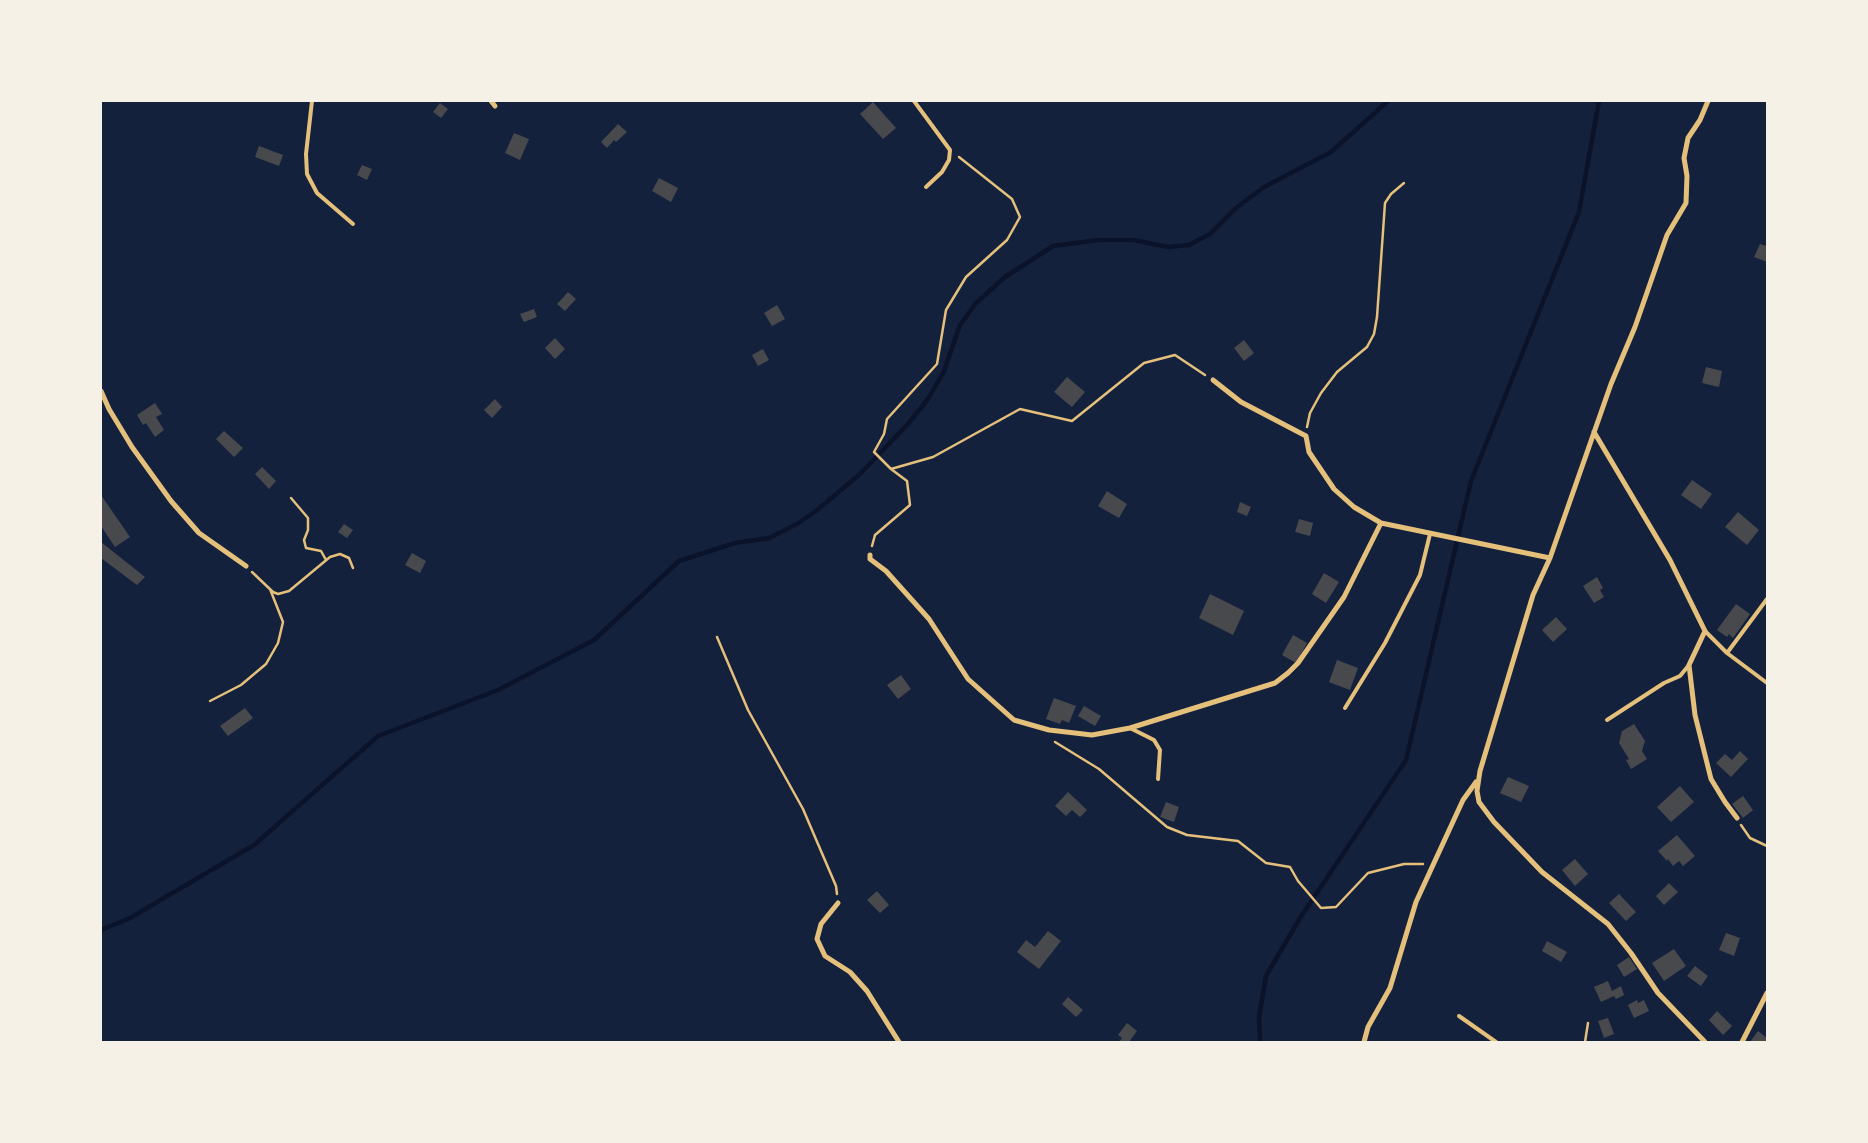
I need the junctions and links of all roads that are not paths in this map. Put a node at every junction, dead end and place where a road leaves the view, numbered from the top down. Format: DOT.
graph roads {
  1 [pos="312,101"];
  2 [pos="914,101"];
  3 [pos="1708,101"];
  4 [pos="926,187"];
  5 [pos="353,224"];
  6 [pos="1213,380"];
  7 [pos="101,391"];
  8 [pos="1594,432"];
  9 [pos="1381,524"];
  10 [pos="1430,534"];
  11 [pos="870,554"];
  12 [pos="1550,558"];
  13 [pos="246,566"];
  14 [pos="1767,599"];
  15 [pos="1705,631"];
  16 [pos="1727,654"];
  17 [pos="1689,665"];
  18 [pos="1767,683"];
  19 [pos="1344,708"];
  20 [pos="1607,720"];
  21 [pos="1130,728"];
  22 [pos="1158,779"];
  23 [pos="1477,781"];
  24 [pos="1737,818"];
  25 [pos="838,903"];
  26 [pos="1767,993"];
  27 [pos="1459,1016"];
  28 [pos="899,1042"];
  29 [pos="1364,1042"];
  30 [pos="1496,1042"];
  31 [pos="1705,1042"];
  32 [pos="1742,1042"];
  1 -- 5 [label="lane"];
  2 -- 4 [label="lane"];
  3 -- 8 [label="street"];
  6 -- 9 [label="street"];
  7 -- 13 [label="street"];
  8 -- 12 [label="street"];
  8 -- 15 [label="street"];
  9 -- 10 [label="street"];
  9 -- 21 [label="street"];
  10 -- 12 [label="street"];
  10 -- 19 [label="lane"];
  11 -- 21 [label="street"];
  12 -- 23 [label="street"];
  14 -- 16 [label="lane"];
  15 -- 16 [label="lane"];
  15 -- 17 [label="street"];
  16 -- 18 [label="lane"];
  17 -- 20 [label="lane"];
  17 -- 24 [label="street"];
  21 -- 22 [label="lane"];
  23 -- 29 [label="street"];
  23 -- 31 [label="street"];
  25 -- 28 [label="street"];
  26 -- 32 [label="street"];
  27 -- 30 [label="lane"];
}
